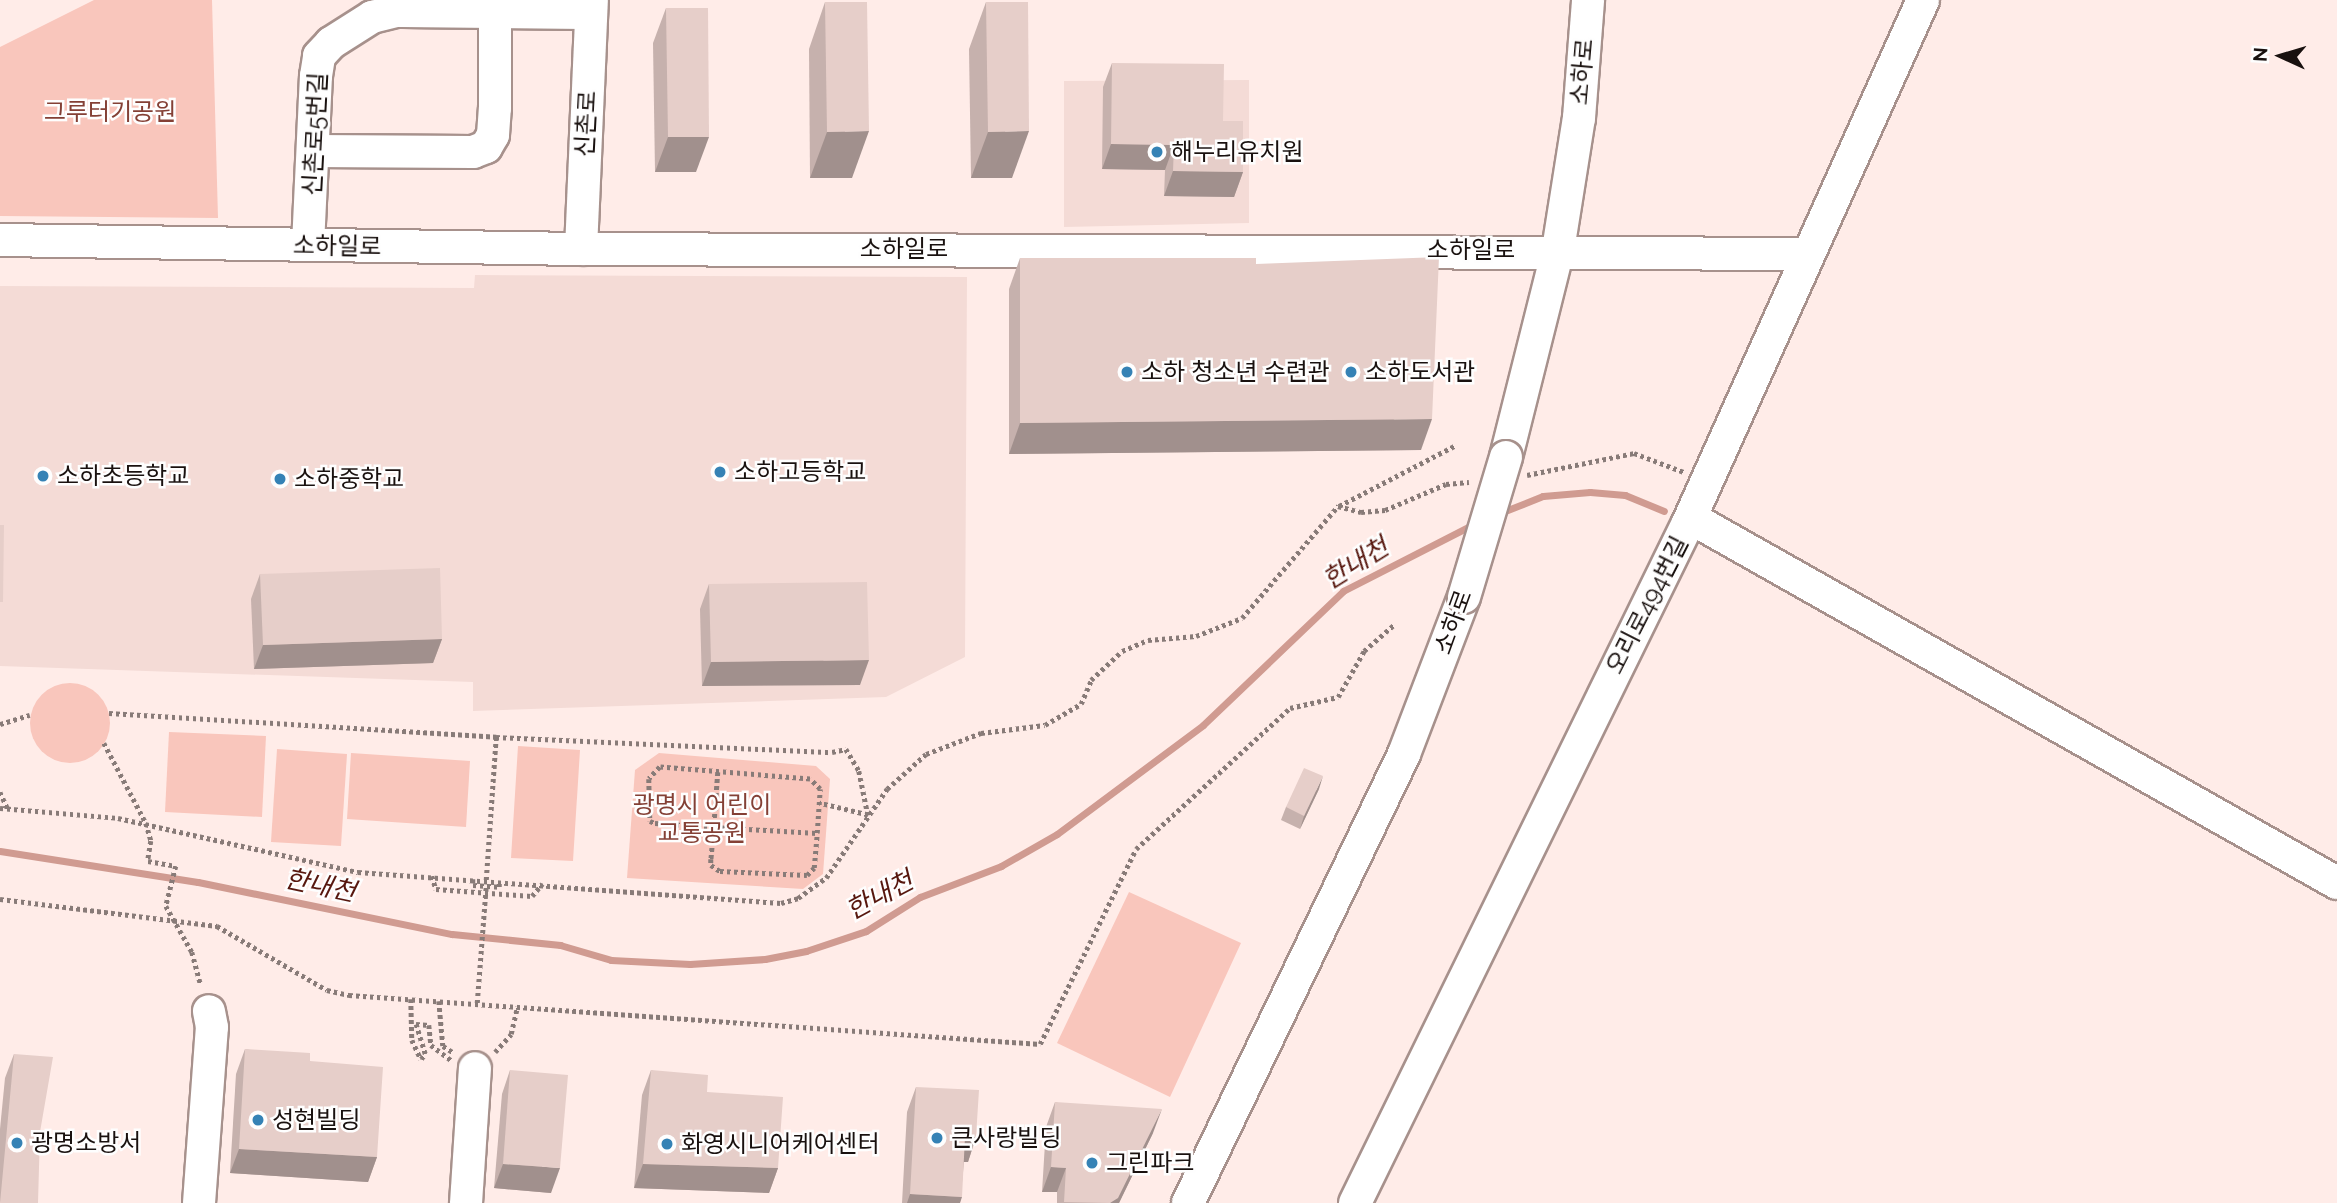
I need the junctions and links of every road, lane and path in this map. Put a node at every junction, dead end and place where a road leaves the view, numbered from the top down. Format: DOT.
graph roads {
  1 [pos="1588,0"];
  2 [pos="1923,0"];
  3 [pos="591,7"];
  4 [pos="495,12"];
  5 [pos="314,150"];
  6 [pos="0,240"];
  7 [pos="308,245"];
  8 [pos="580,248"];
  9 [pos="1558,250"];
  10 [pos="1807,254"];
  11 [pos="1456,445"];
  12 [pos="1515,466"];
  13 [pos="1472,481"];
  14 [pos="1707,481"];
  15 [pos="1338,506"];
  16 [pos="1689,521"];
  17 [pos="1395,624"];
  18 [pos="109,713"];
  19 [pos="30,715"];
  20 [pos="0,724"];
  21 [pos="496,737"];
  22 [pos="104,743"];
  23 [pos="718,772"];
  24 [pos="0,792"];
  25 [pos="819,803"];
  26 [pos="0,808"];
  27 [pos="8,808"];
  28 [pos="868,815"];
  29 [pos="146,823"];
  30 [pos="714,827"];
  31 [pos="817,833"];
  32 [pos="432,876"];
  33 [pos="2337,883"];
  34 [pos="542,884"];
  35 [pos="486,886"];
  36 [pos="0,899"];
  37 [pos="175,919"];
  38 [pos="411,999"];
  39 [pos="439,1001"];
  40 [pos="477,1003"];
  41 [pos="517,1007"];
  42 [pos="209,1011"];
  43 [pos="475,1068"];
  44 [pos="199,1203"];
  45 [pos="466,1203"];
  46 [pos="1188,1203"];
  47 [pos="1355,1203"];
  1 -- 9 [label="street, 소하로"];
  2 -- 10 [label="street, 오리로494번길"];
  3 -- 4 [label="street, 신촌로5번길"];
  3 -- 8 [label="street, 신촌로"];
  4 -- 5 [label="street, 신촌로5번길"];
  4 -- 5 [label="street"];
  5 -- 7 [label="street, 신촌로5번길"];
  6 -- 7 [label="street, 소하일로"];
  7 -- 8 [label="street, 소하일로"];
  8 -- 9 [label="street, 소하일로"];
  9 -- 10 [label="street, 소하일로"];
  9 -- 12 [label="street, 소하로"];
  10 -- 14 [label="street, 오리로494번길"];
  11 -- 15 [label="path"];
  12 -- 14 [label="path"];
  12 -- 46 [label="street, 소하로, bridge"];
  13 -- 15 [label="path"];
  14 -- 16 [label="street, 오리로494번길"];
  15 -- 28 [label="path"];
  16 -- 33 [label="street"];
  16 -- 47 [label="street, 오리로494번길"];
  17 -- 41 [label="path"];
  18 -- 21 [label="path"];
  19 -- 20 [label="path"];
  21 -- 28 [label="path"];
  21 -- 35 [label="path"];
  22 -- 29 [label="path"];
  23 -- 25 [label="path"];
  23 -- 30 [label="path"];
  23 -- 30 [label="path"];
  24 -- 27 [label="path"];
  25 -- 28 [label="path"];
  25 -- 31 [label="path"];
  26 -- 27 [label="path"];
  27 -- 29 [label="path"];
  28 -- 34 [label="path"];
  29 -- 32 [label="path"];
  29 -- 37 [label="path"];
  30 -- 31 [label="path"];
  30 -- 31 [label="path"];
  32 -- 35 [label="path"];
  32 -- 35 [label="path"];
  34 -- 35 [label="path"];
  34 -- 35 [label="path"];
  35 -- 40 [label="path"];
  36 -- 37 [label="path"];
  37 -- 38 [label="path"];
  37 -- 42 [label="path"];
  38 -- 39 [label="path"];
  38 -- 43 [label="path"];
  39 -- 40 [label="path"];
  39 -- 43 [label="path"];
  40 -- 41 [label="path"];
  41 -- 43 [label="path"];
  42 -- 44 [label="street"];
  43 -- 45 [label="street"];
}
